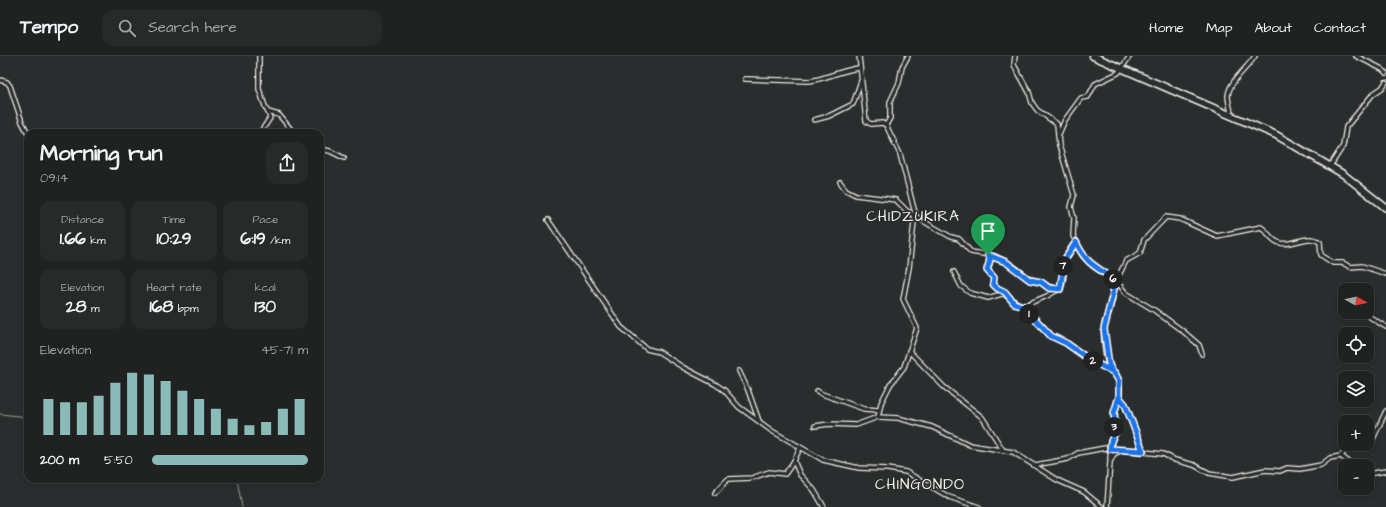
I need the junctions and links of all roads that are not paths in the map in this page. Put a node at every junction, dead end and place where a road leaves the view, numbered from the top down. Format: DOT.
graph roads {
  1 [pos="260,56"];
  2 [pos="859,56"];
  3 [pos="908,56"];
  4 [pos="1015,56"];
  5 [pos="1093,56"];
  6 [pos="1130,56"];
  7 [pos="1255,56"];
  8 [pos="1356,56"];
  9 [pos="859,68"];
  10 [pos="1120,68"];
  11 [pos="1386,73"];
  12 [pos="745,79"];
  13 [pos="0,80"];
  14 [pos="861,82"];
  15 [pos="1386,82"];
  16 [pos="268,112"];
  17 [pos="1231,115"];
  18 [pos="814,120"];
  19 [pos="886,125"];
  20 [pos="26,129"];
  21 [pos="263,129"];
  22 [pos="291,129"];
  23 [pos="1058,137"];
  24 [pos="324,150"];
  25 [pos="344,158"];
  26 [pos="1330,166"];
  27 [pos="840,182"];
  28 [pos="1386,208"];
  29 [pos="915,215"];
  30 [pos="548,220"];
  31 [pos="1076,242"];
  32 [pos="988,255"];
  33 [pos="954,272"];
  34 [pos="1386,274"];
  35 [pos="1116,281"];
  36 [pos="1060,289"];
  37 [pos="1005,292"];
  38 [pos="1023,306"];
  39 [pos="1373,319"];
  40 [pos="1386,327"];
  41 [pos="909,351"];
  42 [pos="1202,354"];
  43 [pos="739,371"];
  44 [pos="1114,371"];
  45 [pos="818,391"];
  46 [pos="1119,397"];
  47 [pos="879,410"];
  48 [pos="1386,411"];
  49 [pos="878,417"];
  50 [pos="759,422"];
  51 [pos="815,426"];
  52 [pos="800,448"];
  53 [pos="1110,449"];
  54 [pos="1003,450"];
  55 [pos="1121,450"];
  56 [pos="1143,451"];
  57 [pos="1341,456"];
  58 [pos="1110,459"];
  59 [pos="1345,459"];
  60 [pos="794,461"];
  61 [pos="1035,465"];
  62 [pos="1386,471"];
  63 [pos="1374,473"];
  64 [pos="715,493"];
  65 [pos="824,507"];
  66 [pos="979,507"];
  67 [pos="1102,507"];
  68 [pos="1107,507"];
  1 -- 16 [label="street"];
  2 -- 9 [label="street"];
  3 -- 19 [label="street"];
  4 -- 23 [label="street"];
  5 -- 10 [label="highway"];
  6 -- 10 [label="street"];
  7 -- 17 [label="street"];
  8 -- 11 [label="street"];
  9 -- 12 [label="street"];
  9 -- 14 [label="street"];
  10 -- 17 [label="highway"];
  10 -- 23 [label="street"];
  13 -- 20 [label="street"];
  14 -- 18 [label="street"];
  14 -- 19 [label="street"];
  15 -- 26 [label="street"];
  16 -- 21 [label="street"];
  16 -- 22 [label="street"];
  17 -- 26 [label="highway"];
  19 -- 29 [label="street"];
  23 -- 31 [label="street"];
  24 -- 25 [label="street"];
  26 -- 28 [label="highway"];
  27 -- 29 [label="street"];
  29 -- 32 [label="street"];
  29 -- 41 [label="street"];
  30 -- 50 [label="street"];
  31 -- 35 [label="street"];
  31 -- 36 [label="street"];
  32 -- 36 [label="street"];
  32 -- 37 [label="street"];
  33 -- 37 [label="street"];
  34 -- 35 [label="street"];
  35 -- 42 [label="street"];
  35 -- 44 [label="street"];
  36 -- 38 [label="street"];
  37 -- 38 [label="street"];
  38 -- 44 [label="street"];
  39 -- 40 [label="street"];
  41 -- 47 [label="street"];
  41 -- 54 [label="street"];
  43 -- 50 [label="street"];
  44 -- 46 [label="street"];
  45 -- 47 [label="street"];
  46 -- 53 [label="street"];
  46 -- 56 [label="street"];
  47 -- 49 [label="street"];
  48 -- 57 [label="street"];
  49 -- 51 [label="street"];
  49 -- 54 [label="street"];
  50 -- 52 [label="street"];
  52 -- 60 [label="street"];
  52 -- 66 [label="street"];
  53 -- 55 [label="street"];
  53 -- 58 [label="street"];
  53 -- 61 [label="street"];
  54 -- 61 [label="street"];
  55 -- 56 [label="street"];
  55 -- 58 [label="street"];
  56 -- 57 [label="street"];
  57 -- 59 [label="street"];
  58 -- 68 [label="street"];
  60 -- 64 [label="street"];
  60 -- 65 [label="street"];
  61 -- 67 [label="street"];
  62 -- 63 [label="street"];
}
